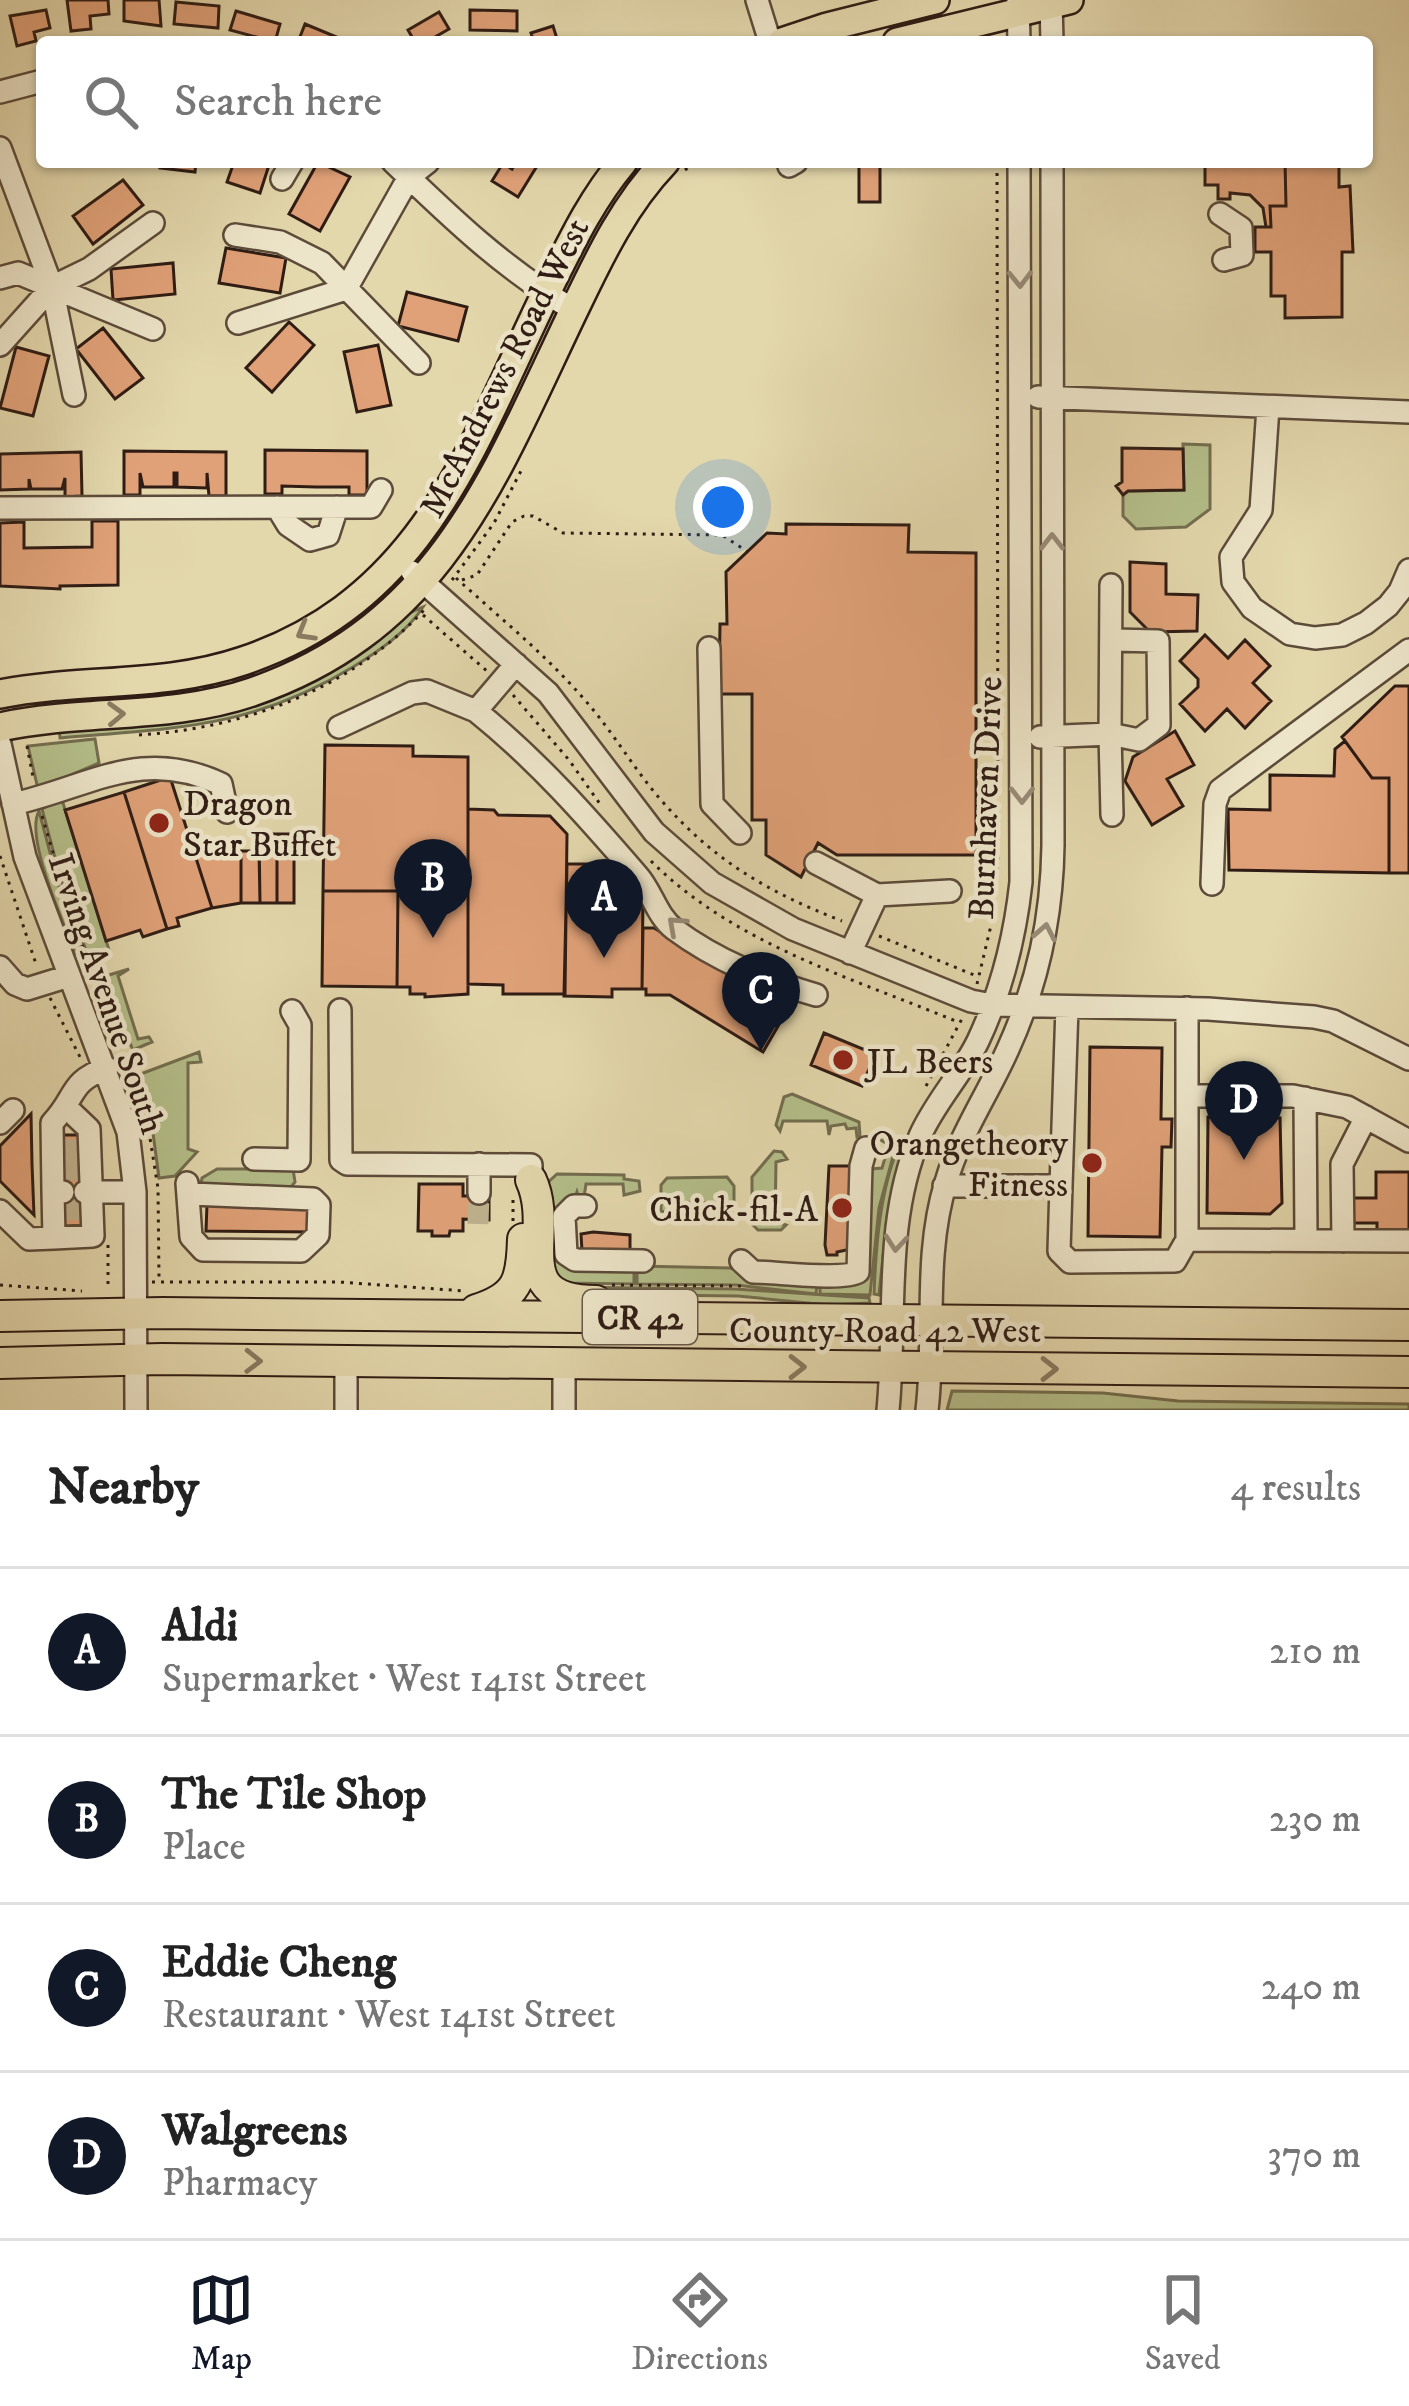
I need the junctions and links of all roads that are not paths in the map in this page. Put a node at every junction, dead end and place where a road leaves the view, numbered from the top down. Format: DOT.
graph roads {
  1 [pos="757,0"];
  2 [pos="935,0"];
  3 [pos="1057,1"];
  4 [pos="1018,6"];
  5 [pos="768,36"];
  6 [pos="798,36"];
  7 [pos="918,36"];
  8 [pos="1053,36"];
  9 [pos="36,83"];
  10 [pos="0,92"];
  11 [pos="0,148"];
  12 [pos="618,168"];
  13 [pos="660,168"];
  14 [pos="1019,168"];
  15 [pos="1052,168"];
  16 [pos="401,170"];
  17 [pos="8,193"];
  18 [pos="1220,214"];
  19 [pos="153,223"];
  20 [pos="235,235"];
  21 [pos="1224,260"];
  22 [pos="0,278"];
  23 [pos="52,287"];
  24 [pos="346,289"];
  25 [pos="546,293"];
  26 [pos="574,310"];
  27 [pos="238,323"];
  28 [pos="153,329"];
  29 [pos="0,345"];
  30 [pos="419,363"];
  31 [pos="74,395"];
  32 [pos="1021,396"];
  33 [pos="1052,398"];
  34 [pos="1268,406"];
  35 [pos="1409,412"];
  36 [pos="380,490"];
  37 [pos="278,507"];
  38 [pos="338,507"];
  39 [pos="0,508"];
  40 [pos="398,561"];
  41 [pos="1409,570"];
  42 [pos="424,581"];
  43 [pos="1111,584"];
  44 [pos="1112,640"];
  45 [pos="709,648"];
  46 [pos="1409,650"];
  47 [pos="516,664"];
  48 [pos="0,694"];
  49 [pos="476,711"];
  50 [pos="0,727"];
  51 [pos="339,728"];
  52 [pos="1110,734"];
  53 [pos="1053,736"];
  54 [pos="1022,737"];
  55 [pos="0,744"];
  56 [pos="13,804"];
  57 [pos="227,812"];
  58 [pos="1112,814"];
  59 [pos="740,833"];
  60 [pos="816,863"];
  61 [pos="1212,884"];
  62 [pos="950,891"];
  63 [pos="877,895"];
  64 [pos="850,953"];
  65 [pos="0,967"];
  66 [pos="69,976"];
  67 [pos="816,994"];
  68 [pos="981,1003"];
  69 [pos="1026,1006"];
  70 [pos="1067,1006"];
  71 [pos="1187,1008"];
  72 [pos="340,1010"];
  73 [pos="292,1011"];
  74 [pos="1409,1059"];
  75 [pos="107,1068"];
  76 [pos="1187,1096"];
  77 [pos="1305,1098"];
  78 [pos="67,1108"];
  79 [pos="1366,1117"];
  80 [pos="1409,1141"];
  81 [pos="866,1148"];
  82 [pos="254,1159"];
  83 [pos="479,1164"];
  84 [pos="73,1180"];
  85 [pos="531,1180"];
  86 [pos="944,1186"];
  87 [pos="1061,1186"];
  88 [pos="189,1188"];
  89 [pos="135,1192"];
  90 [pos="479,1193"];
  91 [pos="585,1206"];
  92 [pos="0,1211"];
  93 [pos="54,1238"];
  94 [pos="1187,1240"];
  95 [pos="1306,1240"];
  96 [pos="1342,1241"];
  97 [pos="1409,1241"];
  98 [pos="643,1261"];
  99 [pos="741,1261"];
  100 [pos="136,1313"];
  101 [pos="458,1315"];
  102 [pos="0,1316"];
  103 [pos="816,1320"];
  104 [pos="892,1321"];
  105 [pos="931,1321"];
  106 [pos="1409,1325"];
  107 [pos="136,1359"];
  108 [pos="1409,1360"];
  109 [pos="346,1362"];
  110 [pos="0,1363"];
  111 [pos="564,1365"];
  112 [pos="892,1368"];
  113 [pos="932,1368"];
  114 [pos="1299,1371"];
  115 [pos="1409,1372"];
  116 [pos="136,1410"];
  117 [pos="346,1410"];
  118 [pos="564,1410"];
  119 [pos="888,1410"];
  120 [pos="927,1410"];
  1 -- 5 [label="street"];
  2 -- 6 [label="main road"];
  3 -- 4 [label="main road"];
  3 -- 8 [label="street"];
  4 -- 7 [label="main road"];
  9 -- 10 [label="street"];
  11 -- 17 [label="street"];
  12 -- 25 [label="main road, McAndrews Road West"];
  13 -- 26 [label="main road, McAndrews Road West"];
  14 -- 32 [label="street, Burnhaven Drive, one-way"];
  15 -- 33 [label="street, Burnhaven Drive"];
  16 -- 24 [label="street"];
  16 -- 25 [label="street"];
  17 -- 23 [label="street"];
  18 -- 21 [label="street"];
  19 -- 23 [label="street"];
  20 -- 24 [label="street"];
  22 -- 23 [label="street"];
  23 -- 28 [label="street"];
  23 -- 29 [label="street"];
  23 -- 31 [label="street"];
  24 -- 27 [label="street"];
  24 -- 30 [label="street"];
  25 -- 26 [label="street"];
  25 -- 40 [label="main road, McAndrews Road West"];
  26 -- 42 [label="main road, McAndrews Road West"];
  32 -- 33 [label="street"];
  32 -- 54 [label="street, Burnhaven Drive"];
  33 -- 34 [label="street"];
  53 -- 33 [label="street, Burnhaven Drive, one-way"];
  34 -- 35 [label="street"];
  34 -- 41 [label="street"];
  36 -- 38 [label="street"];
  37 -- 38 [label="street"];
  37 -- 38 [label="street"];
  37 -- 39 [label="street"];
  40 -- 42 [label="street"];
  40 -- 48 [label="main road, McAndrews Road West, one-way"];
  42 -- 47 [label="street"];
  50 -- 42 [label="main road, McAndrews Road West, one-way"];
  43 -- 44 [label="street"];
  44 -- 52 [label="street"];
  44 -- 52 [label="street"];
  45 -- 59 [label="street"];
  46 -- 61 [label="street"];
  47 -- 49 [label="street"];
  47 -- 64 [label="street"];
  49 -- 51 [label="street"];
  67 -- 49 [label="street, one-way"];
  52 -- 53 [label="street"];
  52 -- 58 [label="street"];
  53 -- 54 [label="street"];
  69 -- 53 [label="street, Burnhaven Drive, one-way"];
  54 -- 68 [label="street, Burnhaven Drive, one-way"];
  55 -- 56 [label="street, Irving Avenue South"];
  56 -- 57 [label="street"];
  56 -- 66 [label="street, Irving Avenue South"];
  60 -- 63 [label="street"];
  62 -- 63 [label="street"];
  63 -- 64 [label="street"];
  64 -- 68 [label="street"];
  65 -- 66 [label="street"];
  66 -- 75 [label="street, Irving Avenue South"];
  68 -- 69 [label="street"];
  68 -- 104 [label="street, Burnhaven Drive, one-way"];
  69 -- 70 [label="street"];
  69 -- 86 [label="street, Burnhaven Drive"];
  70 -- 71 [label="street"];
  70 -- 87 [label="street"];
  71 -- 74 [label="street"];
  71 -- 76 [label="street"];
  72 -- 83 [label="street"];
  73 -- 82 [label="street"];
  75 -- 78 [label="street"];
  75 -- 89 [label="street, Irving Avenue South"];
  76 -- 77 [label="street"];
  76 -- 94 [label="street"];
  77 -- 79 [label="street"];
  77 -- 95 [label="street"];
  78 -- 84 [label="street"];
  78 -- 84 [label="street"];
  79 -- 80 [label="street"];
  79 -- 96 [label="street"];
  81 -- 99 [label="street"];
  83 -- 85 [label="street"];
  83 -- 90 [label="street"];
  84 -- 89 [label="street"];
  84 -- 93 [label="street"];
  84 -- 93 [label="street"];
  85 -- 101 [label="highway"];
  85 -- 103 [label="highway"];
  86 -- 87 [label="street"];
  86 -- 105 [label="street, Burnhaven Drive"];
  87 -- 94 [label="street"];
  88 -- 88 [label="street"];
  89 -- 100 [label="street, Irving Avenue South"];
  91 -- 98 [label="street"];
  92 -- 93 [label="street"];
  94 -- 95 [label="street"];
  95 -- 96 [label="street"];
  96 -- 97 [label="street"];
  100 -- 101 [label="highway, County Road 42 West / CR 42"];
  100 -- 102 [label="highway, County Road 42 West / CR 42"];
  100 -- 107 [label="street, Irving Avenue South"];
  101 -- 103 [label="highway, County Road 42 West / CR 42"];
  103 -- 104 [label="highway, County Road 42 West / CR 42"];
  104 -- 105 [label="highway, County Road 42 West / CR 42"];
  104 -- 112 [label="street, Burnhaven Drive"];
  105 -- 106 [label="highway, County Road 42 West / CR 42"];
  105 -- 113 [label="street, Burnhaven Drive"];
  107 -- 109 [label="highway, County Road 42 West / CR 42, one-way"];
  107 -- 110 [label="highway, County Road 42 West / CR 42"];
  107 -- 116 [label="street, Irving Avenue South"];
  108 -- 114 [label="highway"];
  109 -- 111 [label="highway, County Road 42 West / CR 42"];
  109 -- 117 [label="street"];
  111 -- 112 [label="highway, County Road 42 West / CR 42, one-way"];
  111 -- 118 [label="street"];
  112 -- 113 [label="highway, County Road 42 West / CR 42"];
  112 -- 119 [label="street, Burnhaven Drive"];
  113 -- 114 [label="highway, County Road 42 West / CR 42, one-way"];
  113 -- 120 [label="street, Burnhaven Drive"];
  114 -- 115 [label="highway, County Road 42 West / CR 42"];
}
